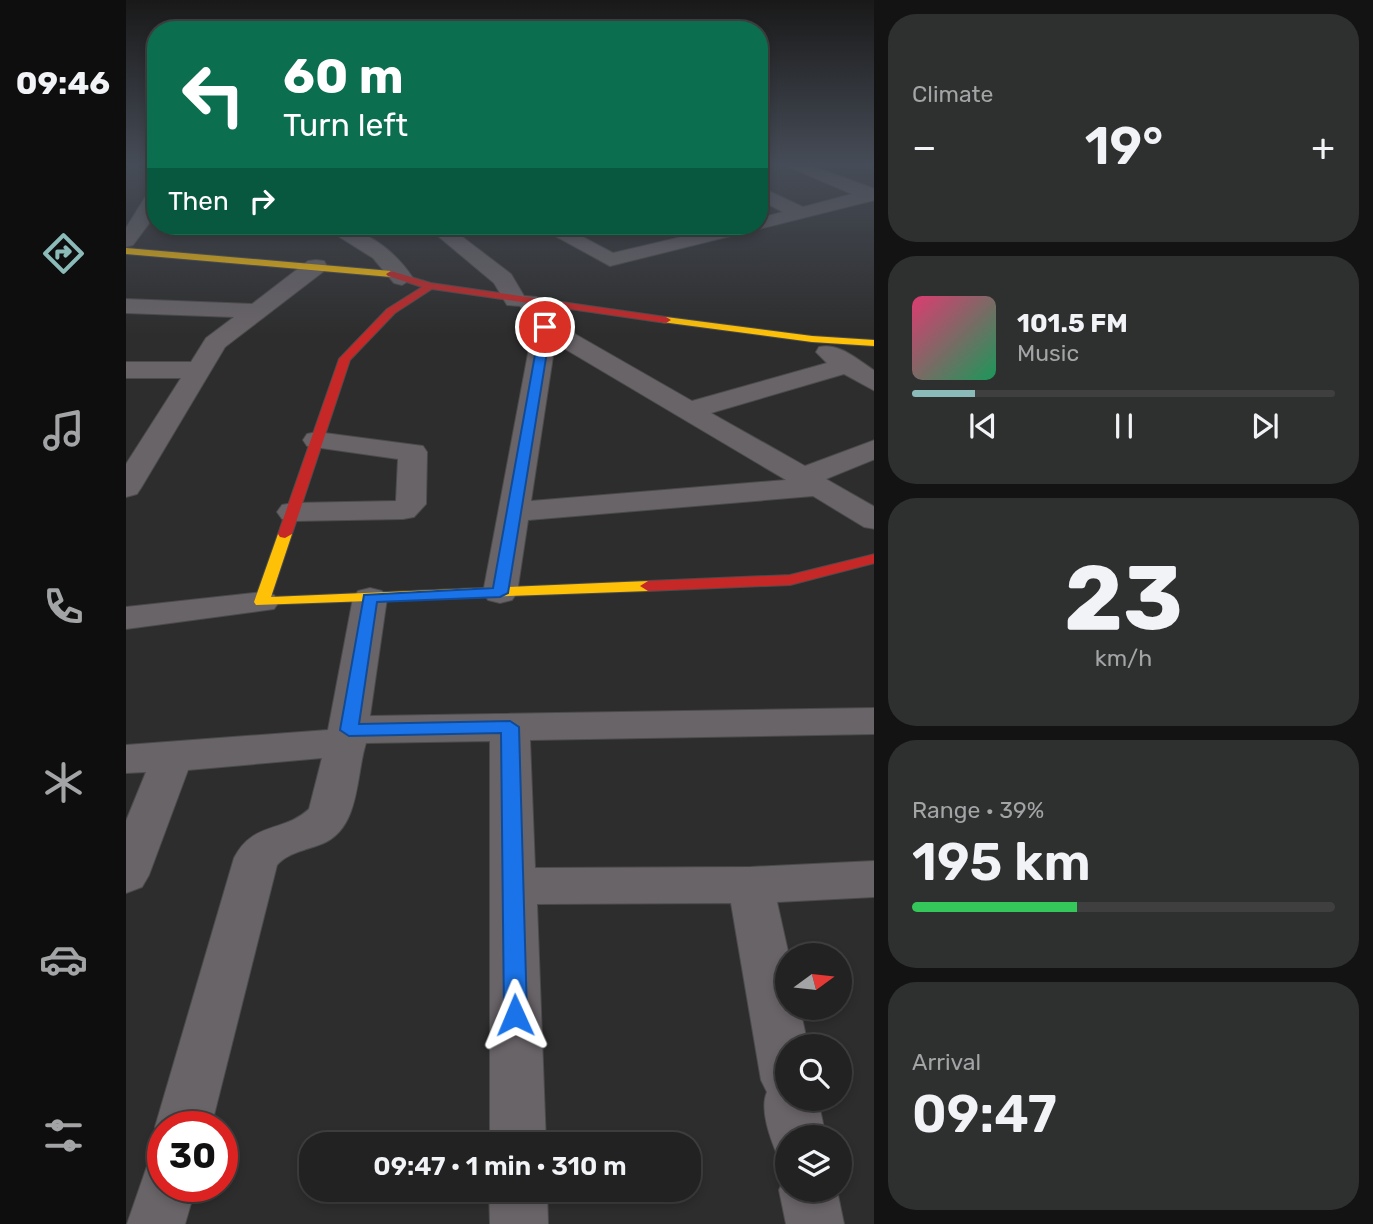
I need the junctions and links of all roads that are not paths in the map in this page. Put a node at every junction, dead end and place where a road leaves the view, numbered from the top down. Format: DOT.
graph roads {
  1 [pos="142,221"];
  2 [pos="352,235"];
  3 [pos="447,235"];
  4 [pos="564,235"];
  5 [pos="714,235"];
  6 [pos="126,241"];
  7 [pos="136,252"];
  8 [pos="126,262"];
  9 [pos="316,267"];
  10 [pos="402,278"];
  11 [pos="430,286"];
  12 [pos="522,301"];
  13 [pos="126,306"];
  14 [pos="257,312"];
  15 [pos="545,327"];
  16 [pos="811,339"];
  17 [pos="874,343"];
  18 [pos="846,365"];
  19 [pos="126,370"];
  20 [pos="200,370"];
  21 [pos="874,383"];
  22 [pos="688,411"];
  23 [pos="126,437"];
  24 [pos="159,437"];
  25 [pos="317,440"];
  26 [pos="874,449"];
  27 [pos="810,483"];
  28 [pos="126,488"];
  29 [pos="293,512"];
  30 [pos="514,512"];
  31 [pos="874,520"];
  32 [pos="874,558"];
  33 [pos="500,593"];
  34 [pos="370,598"];
  35 [pos="262,602"];
  36 [pos="126,618"];
  37 [pos="874,721"];
  38 [pos="510,727"];
  39 [pos="348,736"];
  40 [pos="173,757"];
  41 [pos="126,759"];
  42 [pos="126,875"];
  43 [pos="874,879"];
  44 [pos="751,885"];
  45 [pos="513,886"];
  46 [pos="779,1034"];
  47 [pos="187,1111"];
  48 [pos="517,1132"];
  49 [pos="162,1202"];
  50 [pos="518,1202"];
  51 [pos="810,1202"];
  52 [pos="156,1224"];
  53 [pos="519,1224"];
  54 [pos="815,1224"];
  1 -- 6 [label="street"];
  2 -- 10 [label="street"];
  3 -- 12 [label="street"];
  4 -- 5 [label="street"];
  7 -- 8 [label="street"];
  7 -- 9 [label="street"];
  9 -- 10 [label="street"];
  9 -- 14 [label="street"];
  10 -- 11 [label="street"];
  11 -- 12 [label="street"];
  11 -- 25 [label="street"];
  12 -- 15 [label="street"];
  12 -- 16 [label="street"];
  13 -- 14 [label="street"];
  14 -- 20 [label="street"];
  15 -- 22 [label="street"];
  15 -- 30 [label="street"];
  16 -- 17 [label="street"];
  16 -- 18 [label="street"];
  18 -- 21 [label="street"];
  18 -- 22 [label="street"];
  19 -- 20 [label="street"];
  20 -- 24 [label="street"];
  22 -- 27 [label="street"];
  23 -- 24 [label="street"];
  24 -- 28 [label="street"];
  25 -- 29 [label="street"];
  25 -- 29 [label="street"];
  26 -- 27 [label="street"];
  27 -- 30 [label="street"];
  27 -- 31 [label="street"];
  29 -- 35 [label="street"];
  30 -- 33 [label="street"];
  32 -- 33 [label="street"];
  33 -- 34 [label="street"];
  34 -- 35 [label="street"];
  34 -- 39 [label="street"];
  35 -- 36 [label="street"];
  37 -- 38 [label="street"];
  38 -- 39 [label="street"];
  38 -- 45 [label="street"];
  39 -- 40 [label="street"];
  39 -- 47 [label="street"];
  40 -- 41 [label="street"];
  40 -- 42 [label="street"];
  43 -- 44 [label="street"];
  44 -- 45 [label="street"];
  44 -- 46 [label="street"];
  45 -- 48 [label="street"];
  49 -- 52 [label="street"];
  50 -- 53 [label="street"];
  51 -- 54 [label="street"];
}
